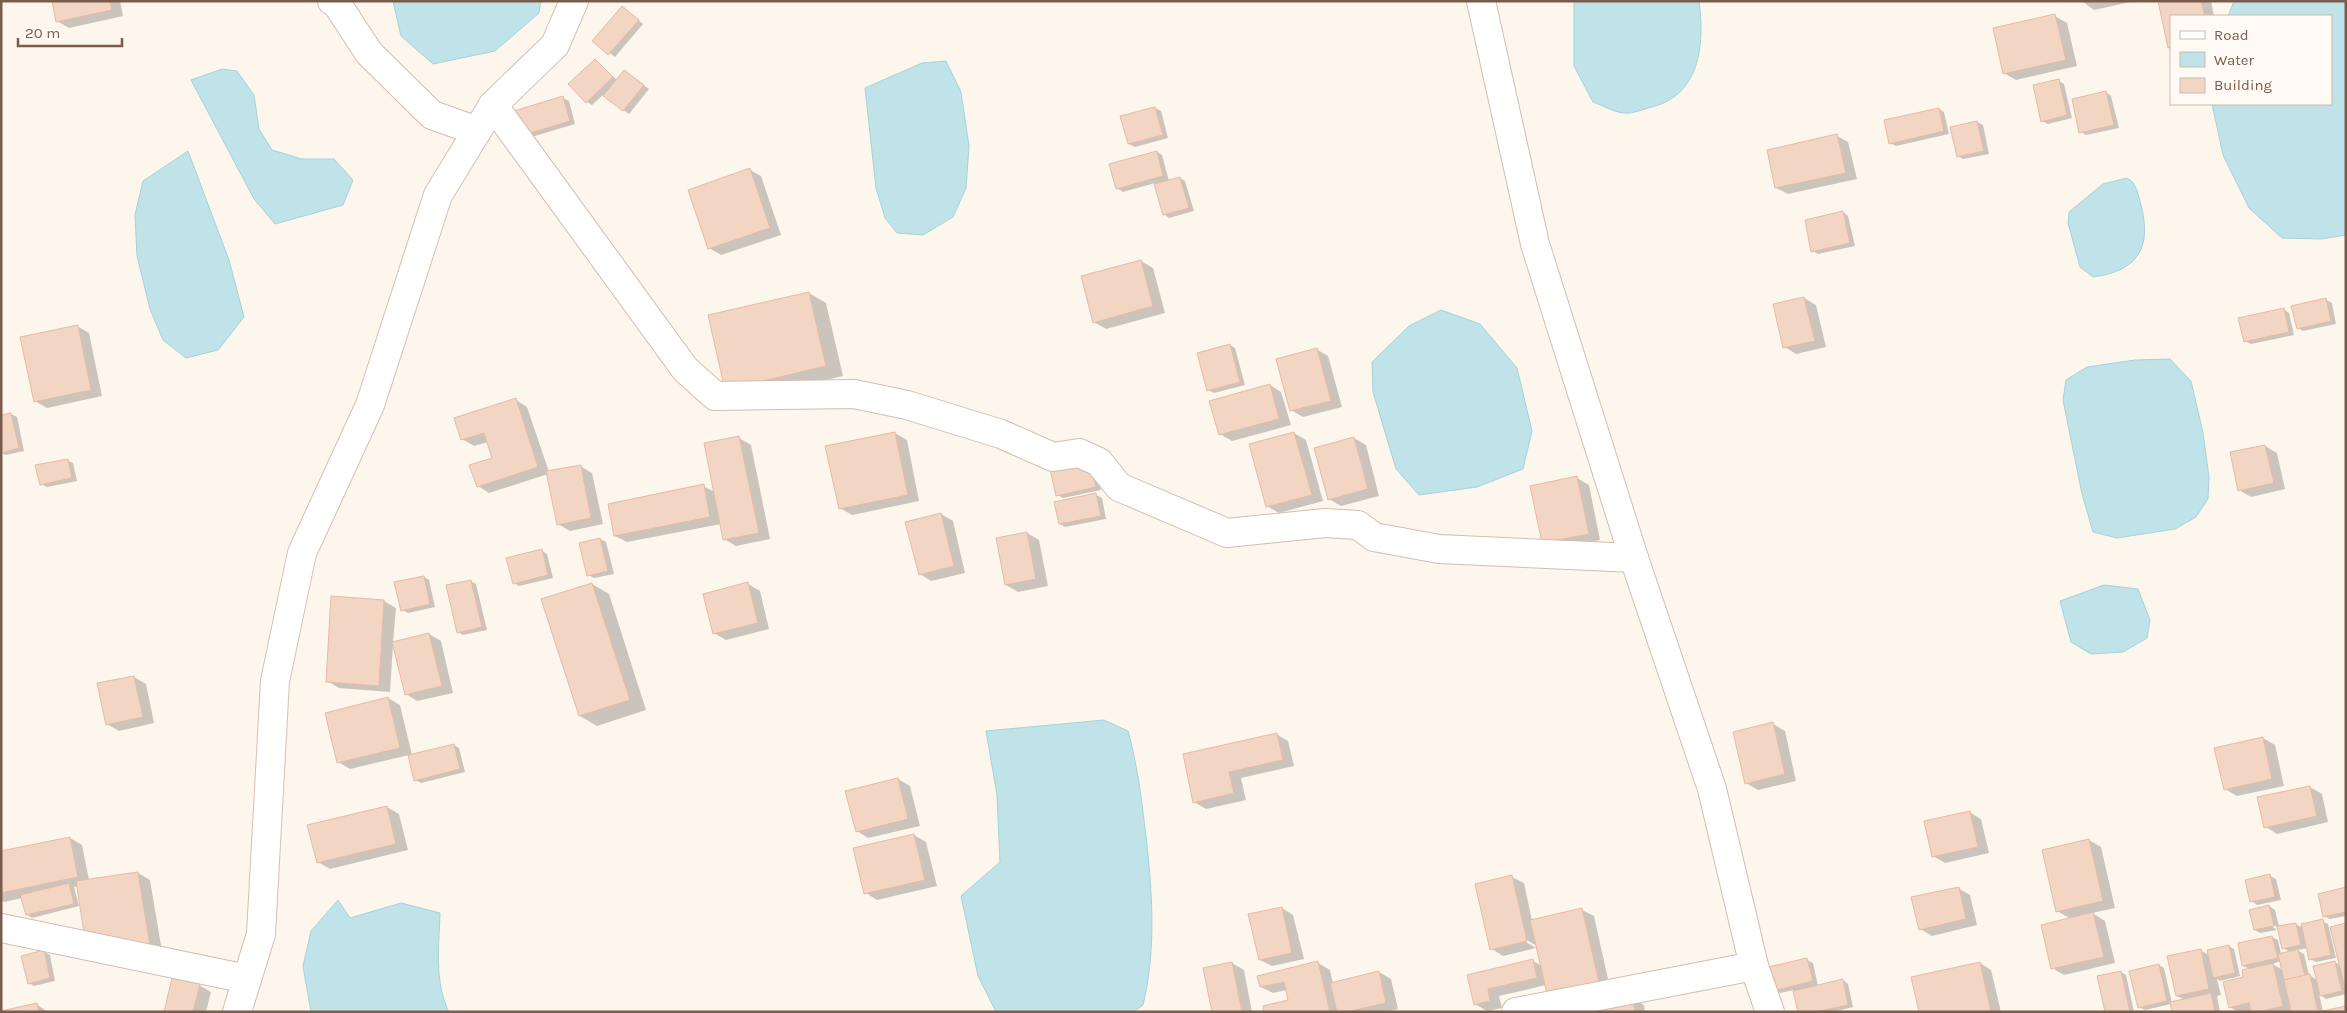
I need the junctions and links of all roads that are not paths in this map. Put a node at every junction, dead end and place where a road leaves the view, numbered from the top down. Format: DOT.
graph roads {
  1 [pos="332,1"];
  2 [pos="574,1"];
  3 [pos="1481,1"];
  4 [pos="493,105"];
  5 [pos="477,131"];
  6 [pos="1634,558"];
  7 [pos="1,928"];
  8 [pos="1754,966"];
  9 [pos="247,979"];
  10 [pos="237,1012"];
  11 [pos="1516,1012"];
  12 [pos="1770,1012"];
  1 -- 5 [label="street"];
  2 -- 4 [label="street"];
  3 -- 6 [label="street"];
  4 -- 5 [label="street"];
  4 -- 6 [label="street"];
  5 -- 9 [label="street"];
  6 -- 8 [label="street"];
  7 -- 9 [label="street"];
  8 -- 11 [label="street"];
  8 -- 12 [label="street"];
  9 -- 10 [label="street"];
}
